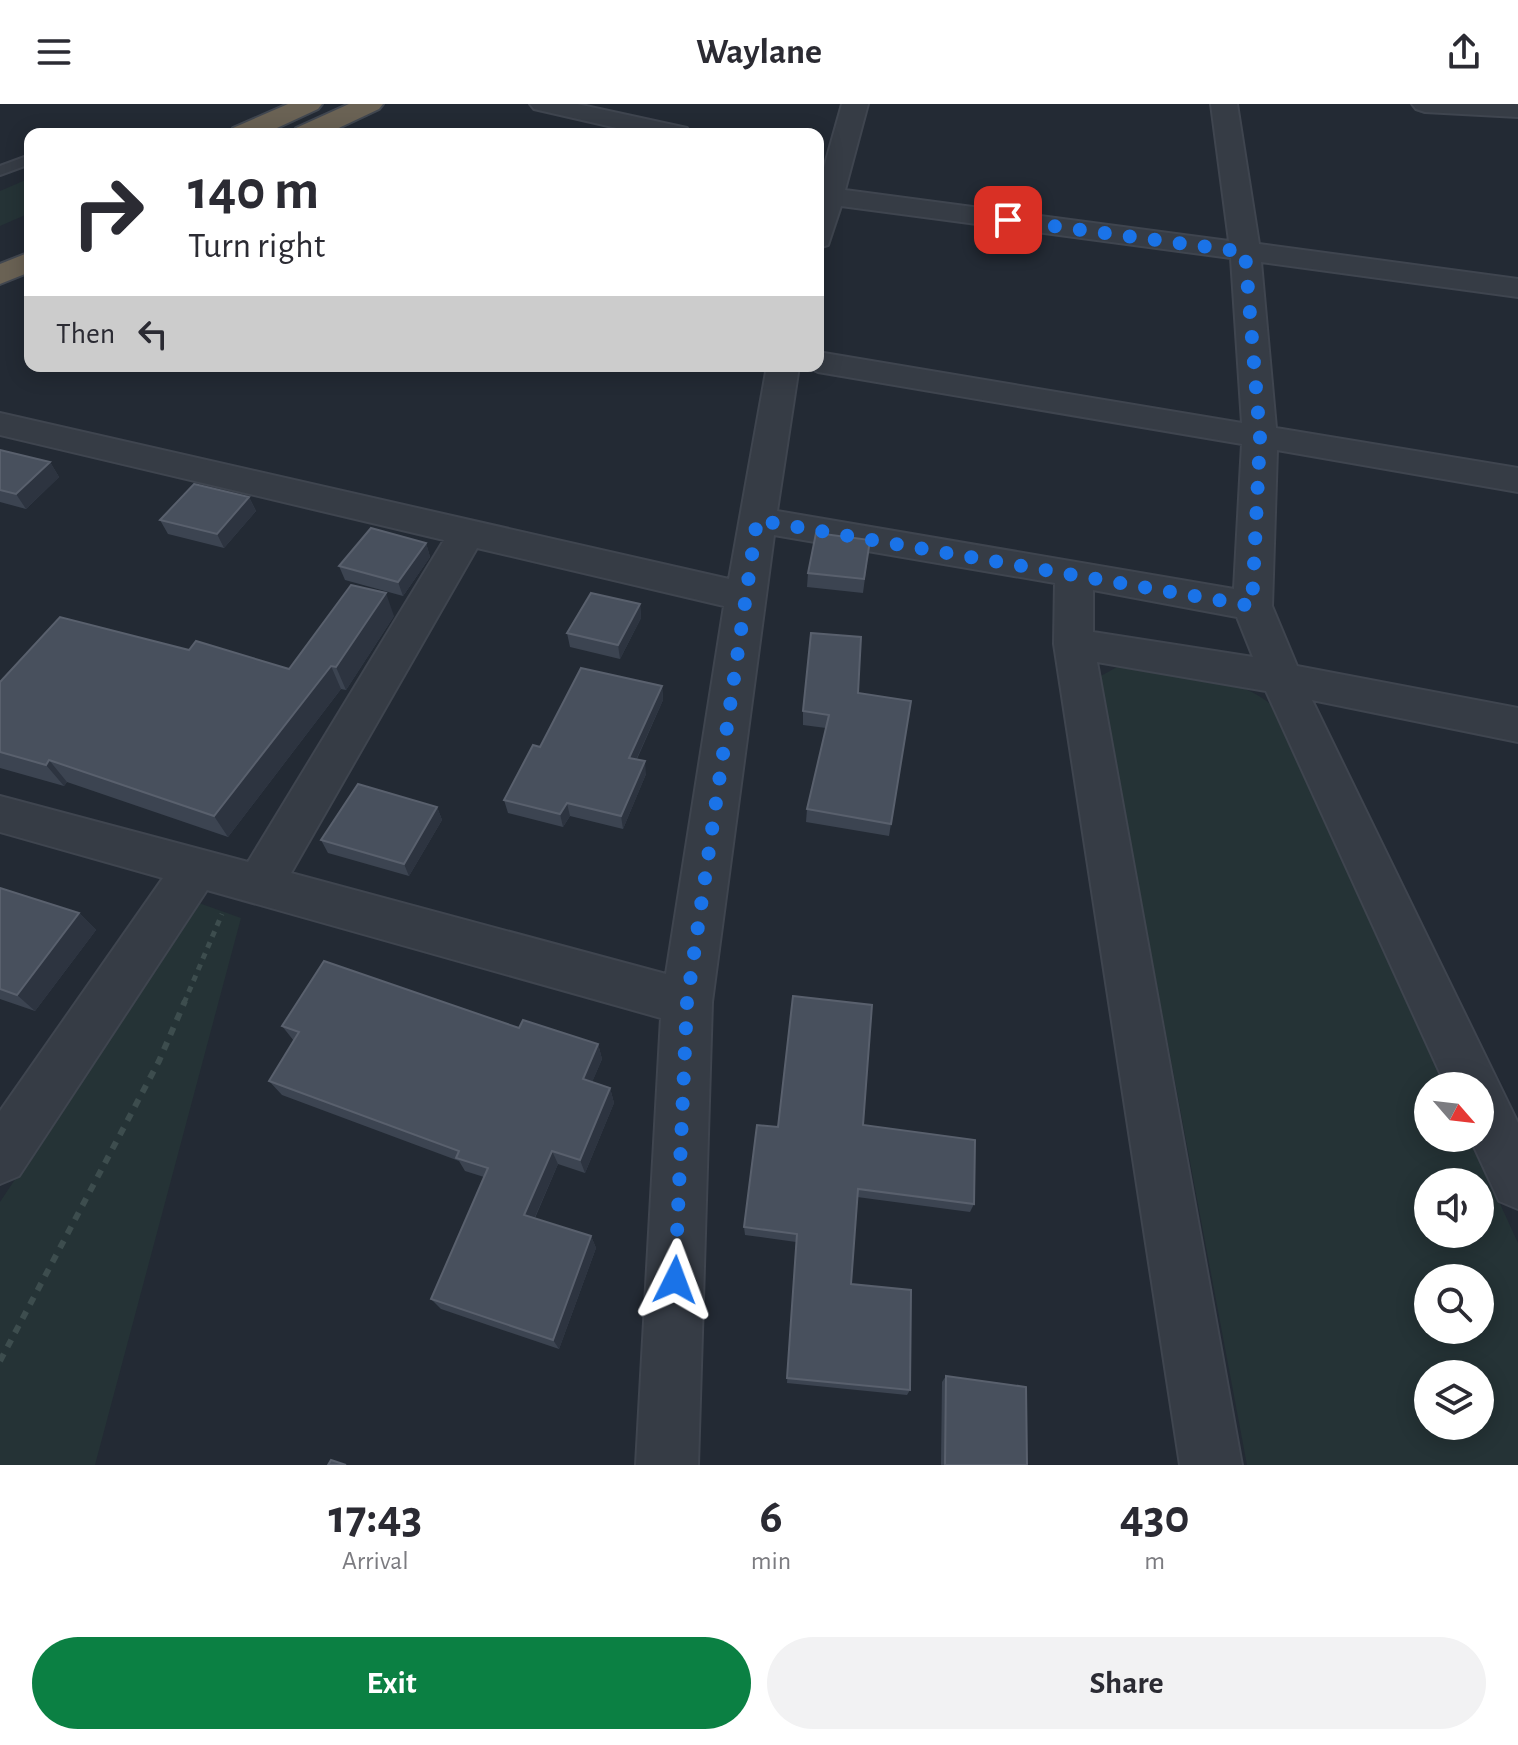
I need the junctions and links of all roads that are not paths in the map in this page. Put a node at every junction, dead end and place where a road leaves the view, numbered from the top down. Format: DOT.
graph roads {
  1 [pos="309,104"];
  2 [pos="370,104"];
  3 [pos="543,104"];
  4 [pos="855,104"];
  5 [pos="1224,104"];
  6 [pos="1425,104"];
  7 [pos="1513,115"];
  8 [pos="255,128"];
  9 [pos="318,128"];
  10 [pos="649,128"];
  11 [pos="24,161"];
  12 [pos="828,165"];
  13 [pos="0,171"];
  14 [pos="830,196"];
  15 [pos="824,218"];
  16 [pos="1245,252"];
  17 [pos="24,264"];
  18 [pos="0,275"];
  19 [pos="1518,288"];
  20 [pos="824,363"];
  21 [pos="782,372"];
  22 [pos="0,424"];
  23 [pos="1260,438"];
  24 [pos="1518,480"];
  25 [pos="757,520"];
  26 [pos="467,533"];
  27 [pos="1075,573"];
  28 [pos="745,597"];
  29 [pos="1252,606"];
  30 [pos="1074,644"];
  31 [pos="1282,680"];
  32 [pos="1518,725"];
  33 [pos="0,814"];
  34 [pos="231,878"];
  35 [pos="687,1002"];
  36 [pos="1466,1072"];
  37 [pos="1494,1131"];
  38 [pos="0,1157"];
  39 [pos="1518,1182"];
  40 [pos="667,1465"];
  41 [pos="1211,1465"];
  1 -- 8 [label="highway"];
  2 -- 9 [label="highway"];
  3 -- 10 [label="street"];
  4 -- 12 [label="street"];
  5 -- 16 [label="street"];
  6 -- 7 [label="street"];
  11 -- 13 [label="lane"];
  12 -- 14 [label="street"];
  14 -- 15 [label="street"];
  14 -- 16 [label="street"];
  16 -- 19 [label="street"];
  16 -- 23 [label="street"];
  17 -- 18 [label="highway"];
  20 -- 23 [label="street"];
  21 -- 25 [label="street"];
  22 -- 26 [label="street"];
  23 -- 24 [label="street"];
  23 -- 29 [label="street"];
  25 -- 27 [label="street"];
  25 -- 28 [label="street"];
  26 -- 28 [label="street"];
  26 -- 34 [label="street"];
  27 -- 29 [label="street"];
  27 -- 30 [label="street"];
  28 -- 35 [label="street"];
  29 -- 31 [label="street"];
  30 -- 31 [label="street"];
  30 -- 41 [label="street"];
  31 -- 32 [label="street"];
  31 -- 36 [label="street"];
  33 -- 34 [label="street"];
  34 -- 35 [label="street"];
  34 -- 38 [label="street"];
  35 -- 40 [label="street"];
  37 -- 39 [label="street"];
}
